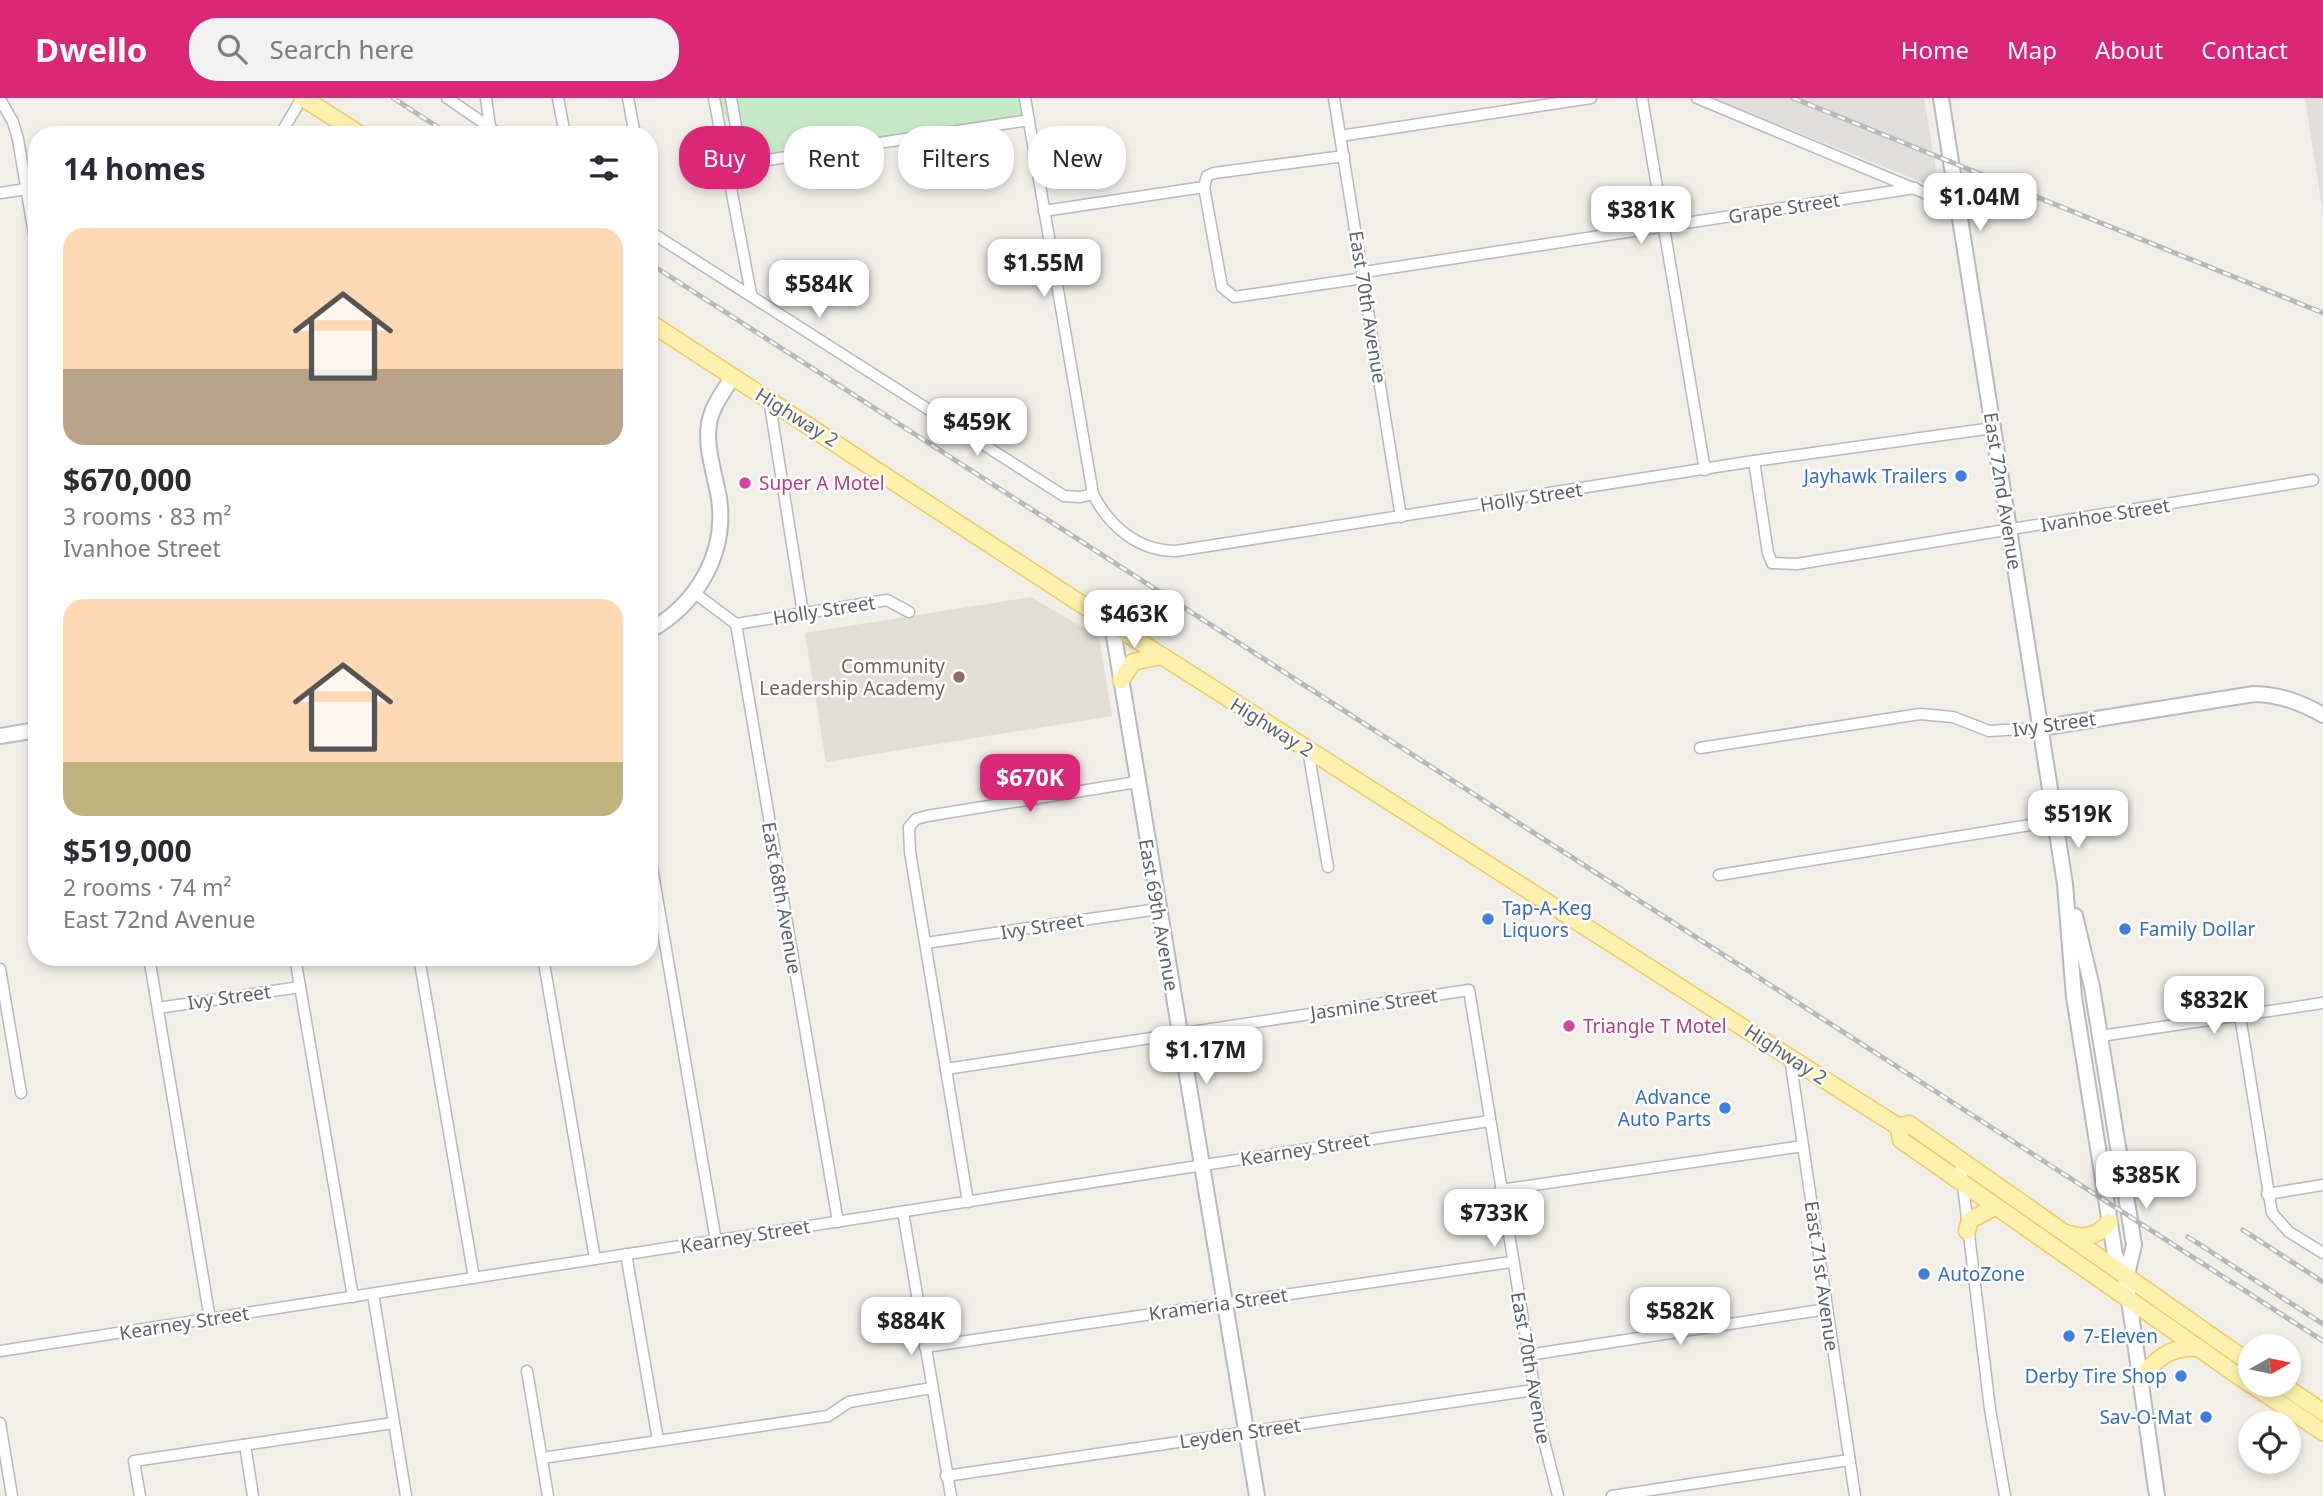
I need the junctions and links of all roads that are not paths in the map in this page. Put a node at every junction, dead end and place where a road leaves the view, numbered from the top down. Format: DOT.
graph roads {
  1 [pos="302,98"];
  2 [pos="447,98"];
  3 [pos="486,98"];
  4 [pos="558,98"];
  5 [pos="628,98"];
  6 [pos="714,98"];
  7 [pos="731,98"];
  8 [pos="1025,98"];
  9 [pos="1334,98"];
  10 [pos="1591,98"];
  11 [pos="1642,98"];
  12 [pos="1697,98"];
  13 [pos="1941,98"];
  14 [pos="0,99"];
  15 [pos="1029,120"];
  16 [pos="286,126"];
  17 [pos="347,126"];
  18 [pos="488,126"];
  19 [pos="489,126"];
  20 [pos="563,126"];
  21 [pos="633,126"];
  22 [pos="1340,136"];
  23 [pos="1344,156"];
  24 [pos="1204,187"];
  25 [pos="26,188"];
  26 [pos="1915,188"];
  27 [pos="0,192"];
  28 [pos="28,200"];
  29 [pos="1958,207"];
  30 [pos="1044,211"];
  31 [pos="1663,227"];
  32 [pos="658,237"];
  33 [pos="1364,275"];
  34 [pos="751,294"];
  35 [pos="658,327"];
  36 [pos="733,376"];
  37 [pos="769,399"];
  38 [pos="1993,428"];
  39 [pos="1754,461"];
  40 [pos="1705,470"];
  41 [pos="2313,480"];
  42 [pos="1093,494"];
  43 [pos="1401,517"];
  44 [pos="2009,530"];
  45 [pos="696,593"];
  46 [pos="909,612"];
  47 [pos="803,613"];
  48 [pos="736,624"];
  49 [pos="1112,624"];
  50 [pos="658,625"];
  51 [pos="1161,656"];
  52 [pos="1121,680"];
  53 [pos="2323,715"];
  54 [pos="2040,728"];
  55 [pos="28,731"];
  56 [pos="0,736"];
  57 [pos="1700,748"];
  58 [pos="1308,749"];
  59 [pos="1137,782"];
  60 [pos="2055,821"];
  61 [pos="1328,867"];
  62 [pos="1719,875"];
  63 [pos="2065,884"];
  64 [pos="658,903"];
  65 [pos="1158,909"];
  66 [pos="926,943"];
  67 [pos="151,966"];
  68 [pos="296,966"];
  69 [pos="421,966"];
  70 [pos="545,966"];
  71 [pos="0,969"];
  72 [pos="300,987"];
  73 [pos="1469,990"];
  74 [pos="2323,1003"];
  75 [pos="158,1008"];
  76 [pos="2240,1016"];
  77 [pos="1179,1033"];
  78 [pos="2101,1036"];
  79 [pos="1790,1057"];
  80 [pos="946,1069"];
  81 [pos="21,1093"];
  82 [pos="1489,1121"];
  83 [pos="1899,1127"];
  84 [pos="1804,1146"];
  85 [pos="1959,1160"];
  86 [pos="1202,1166"];
  87 [pos="1962,1183"];
  88 [pos="2323,1185"];
  89 [pos="1500,1190"];
  90 [pos="2267,1194"];
  91 [pos="968,1202"];
  92 [pos="1995,1207"];
  93 [pos="903,1212"];
  94 [pos="838,1222"];
  95 [pos="2109,1222"];
  96 [pos="2057,1230"];
  97 [pos="1967,1231"];
  98 [pos="716,1241"];
  99 [pos="2323,1253"];
  100 [pos="626,1254"];
  101 [pos="595,1259"];
  102 [pos="1511,1262"];
  103 [pos="474,1278"];
  104 [pos="2126,1279"];
  105 [pos="373,1293"];
  106 [pos="353,1297"];
  107 [pos="2129,1300"];
  108 [pos="1226,1303"];
  109 [pos="1827,1309"];
  110 [pos="210,1319"];
  111 [pos="925,1347"];
  112 [pos="2198,1348"];
  113 [pos="0,1351"];
  114 [pos="1528,1355"];
  115 [pos="2238,1355"];
  116 [pos="527,1371"];
  117 [pos="2238,1375"];
  118 [pos="2140,1379"];
  119 [pos="932,1388"];
  120 [pos="1534,1390"];
  121 [pos="2270,1397"];
  122 [pos="2300,1397"];
  123 [pos="2323,1412"];
  124 [pos="0,1423"];
  125 [pos="393,1423"];
  126 [pos="1246,1432"];
  127 [pos="2323,1432"];
  128 [pos="659,1440"];
  129 [pos="244,1445"];
  130 [pos="542,1458"];
  131 [pos="1849,1460"];
  132 [pos="946,1476"];
  133 [pos="12,1496"];
  134 [pos="140,1496"];
  135 [pos="253,1496"];
  136 [pos="405,1496"];
  137 [pos="548,1496"];
  138 [pos="951,1496"];
  139 [pos="1257,1496"];
  140 [pos="1558,1496"];
  141 [pos="1612,1496"];
  142 [pos="1855,1496"];
  143 [pos="2005,1496"];
  144 [pos="2157,1496"];
  1 -- 16 [label="street"];
  1 -- 17 [label="main road"];
  2 -- 18 [label="street"];
  3 -- 19 [label="street"];
  4 -- 20 [label="street"];
  5 -- 21 [label="street"];
  6 -- 34 [label="street"];
  7 -- 15 [label="street"];
  8 -- 15 [label="street"];
  9 -- 22 [label="street, East 70th Avenue"];
  10 -- 22 [label="street"];
  11 -- 31 [label="street"];
  12 -- 26 [label="street"];
  13 -- 29 [label="main road, East 72nd Avenue"];
  14 -- 25 [label="street"];
  15 -- 30 [label="street"];
  22 -- 23 [label="street, East 70th Avenue"];
  23 -- 24 [label="street"];
  23 -- 33 [label="street, East 70th Avenue"];
  24 -- 30 [label="street"];
  24 -- 33 [label="street, Grape Street"];
  25 -- 27 [label="street"];
  25 -- 28 [label="street"];
  26 -- 29 [label="street"];
  26 -- 31 [label="street, Grape Street"];
  29 -- 38 [label="main road, East 72nd Avenue"];
  30 -- 42 [label="street"];
  31 -- 33 [label="street, Grape Street"];
  31 -- 40 [label="street"];
  32 -- 34 [label="street"];
  33 -- 43 [label="street, East 70th Avenue"];
  34 -- 42 [label="street"];
  35 -- 36 [label="main road, Highway 2"];
  36 -- 37 [label="main road, Highway 2"];
  36 -- 45 [label="main road"];
  37 -- 47 [label="street"];
  37 -- 49 [label="main road, Highway 2"];
  38 -- 39 [label="street, Holly Street"];
  38 -- 44 [label="main road, East 72nd Avenue"];
  39 -- 40 [label="street, Holly Street"];
  39 -- 44 [label="street, Ivanhoe Street"];
  40 -- 43 [label="street, Holly Street"];
  41 -- 44 [label="street, Ivanhoe Street"];
  42 -- 43 [label="street, Holly Street"];
  44 -- 54 [label="main road, East 72nd Avenue"];
  45 -- 48 [label="street"];
  45 -- 50 [label="main road"];
  46 -- 47 [label="street, Holly Street"];
  47 -- 48 [label="street, Holly Street"];
  48 -- 94 [label="street, East 68th Avenue"];
  49 -- 51 [label="main road, Highway 2"];
  49 -- 52 [label="main road, East 69th Avenue"];
  51 -- 52 [label="main road"];
  51 -- 58 [label="main road, Highway 2"];
  52 -- 59 [label="main road, East 69th Avenue"];
  53 -- 54 [label="main road, Ivy Street"];
  54 -- 57 [label="street, Ivy Street"];
  54 -- 60 [label="main road, East 72nd Avenue"];
  55 -- 56 [label="main road"];
  58 -- 61 [label="street"];
  58 -- 79 [label="main road, Highway 2"];
  59 -- 65 [label="main road, East 69th Avenue"];
  59 -- 66 [label="street"];
  60 -- 62 [label="street"];
  60 -- 63 [label="main road, East 72nd Avenue"];
  63 -- 78 [label="main road, East 72nd Avenue"];
  63 -- 95 [label="main road, East 72nd Avenue"];
  64 -- 98 [label="street"];
  65 -- 66 [label="street, Ivy Street"];
  65 -- 77 [label="main road, East 69th Avenue"];
  66 -- 80 [label="street"];
  67 -- 75 [label="street"];
  68 -- 72 [label="street"];
  69 -- 103 [label="street"];
  70 -- 101 [label="street"];
  71 -- 81 [label="street"];
  72 -- 75 [label="street, Ivy Street"];
  72 -- 106 [label="street"];
  73 -- 77 [label="street, Jasmine Street"];
  73 -- 82 [label="street, East 70th Avenue"];
  74 -- 76 [label="street"];
  75 -- 110 [label="street"];
  76 -- 78 [label="street"];
  76 -- 90 [label="street"];
  77 -- 80 [label="street, Jasmine Street"];
  77 -- 86 [label="main road, East 69th Avenue"];
  78 -- 104 [label="main road, East 72nd Avenue"];
  79 -- 83 [label="main road, Highway 2"];
  79 -- 84 [label="street, East 71st Avenue"];
  80 -- 91 [label="street"];
  82 -- 86 [label="street, Kearney Street"];
  82 -- 89 [label="street, East 70th Avenue"];
  83 -- 85 [label="main road, Highway 2"];
  83 -- 87 [label="main road, Highway 2"];
  84 -- 89 [label="street"];
  84 -- 109 [label="street, East 71st Avenue"];
  85 -- 87 [label="street"];
  85 -- 96 [label="main road, Highway 2"];
  86 -- 91 [label="street, Kearney Street"];
  86 -- 108 [label="main road, East 69th Avenue"];
  87 -- 92 [label="main road, Highway 2"];
  87 -- 97 [label="street"];
  88 -- 90 [label="street"];
  89 -- 102 [label="street, East 70th Avenue"];
  90 -- 99 [label="street"];
  91 -- 93 [label="street, Kearney Street"];
  92 -- 97 [label="main road"];
  92 -- 107 [label="main road, Highway 2"];
  93 -- 94 [label="street, Kearney Street"];
  93 -- 111 [label="street"];
  94 -- 98 [label="street, Kearney Street"];
  95 -- 96 [label="main road"];
  95 -- 104 [label="main road, East 72nd Avenue"];
  96 -- 104 [label="main road, Highway 2"];
  97 -- 143 [label="street"];
  98 -- 100 [label="street, Kearney Street"];
  100 -- 101 [label="street, Kearney Street"];
  100 -- 128 [label="street"];
  101 -- 103 [label="street, Kearney Street"];
  102 -- 108 [label="street, Krameria Street"];
  102 -- 114 [label="street, East 70th Avenue"];
  103 -- 105 [label="street, Kearney Street"];
  104 -- 107 [label="main road, East 72nd Avenue"];
  104 -- 115 [label="main road, Highway 2"];
  105 -- 106 [label="street, Kearney Street"];
  105 -- 125 [label="street"];
  106 -- 110 [label="street, Kearney Street"];
  107 -- 112 [label="main road, Highway 2"];
  107 -- 118 [label="main road, East 72nd Avenue"];
  108 -- 111 [label="street, Krameria Street"];
  108 -- 126 [label="main road, East 69th Avenue"];
  109 -- 114 [label="street"];
  109 -- 131 [label="street, East 71st Avenue"];
  110 -- 113 [label="street, Kearney Street"];
  111 -- 119 [label="street"];
  112 -- 117 [label="main road, Highway 2"];
  112 -- 118 [label="main road"];
  114 -- 120 [label="street, East 70th Avenue"];
  116 -- 130 [label="street"];
  118 -- 144 [label="main road, East 72nd Avenue"];
  119 -- 128 [label="street"];
  119 -- 132 [label="street"];
  120 -- 126 [label="street, Leyden Street"];
  120 -- 140 [label="street, East 70th Avenue"];
  121 -- 127 [label="main road, Highway 2"];
  122 -- 123 [label="main road"];
  124 -- 133 [label="street"];
  125 -- 129 [label="street"];
  125 -- 136 [label="street"];
  126 -- 132 [label="street, Leyden Street"];
  126 -- 139 [label="main road, East 69th Avenue"];
  128 -- 130 [label="street"];
  129 -- 134 [label="street"];
  129 -- 135 [label="street"];
  130 -- 137 [label="street"];
  131 -- 141 [label="street"];
  131 -- 142 [label="street, East 71st Avenue"];
  132 -- 138 [label="street"];
}
